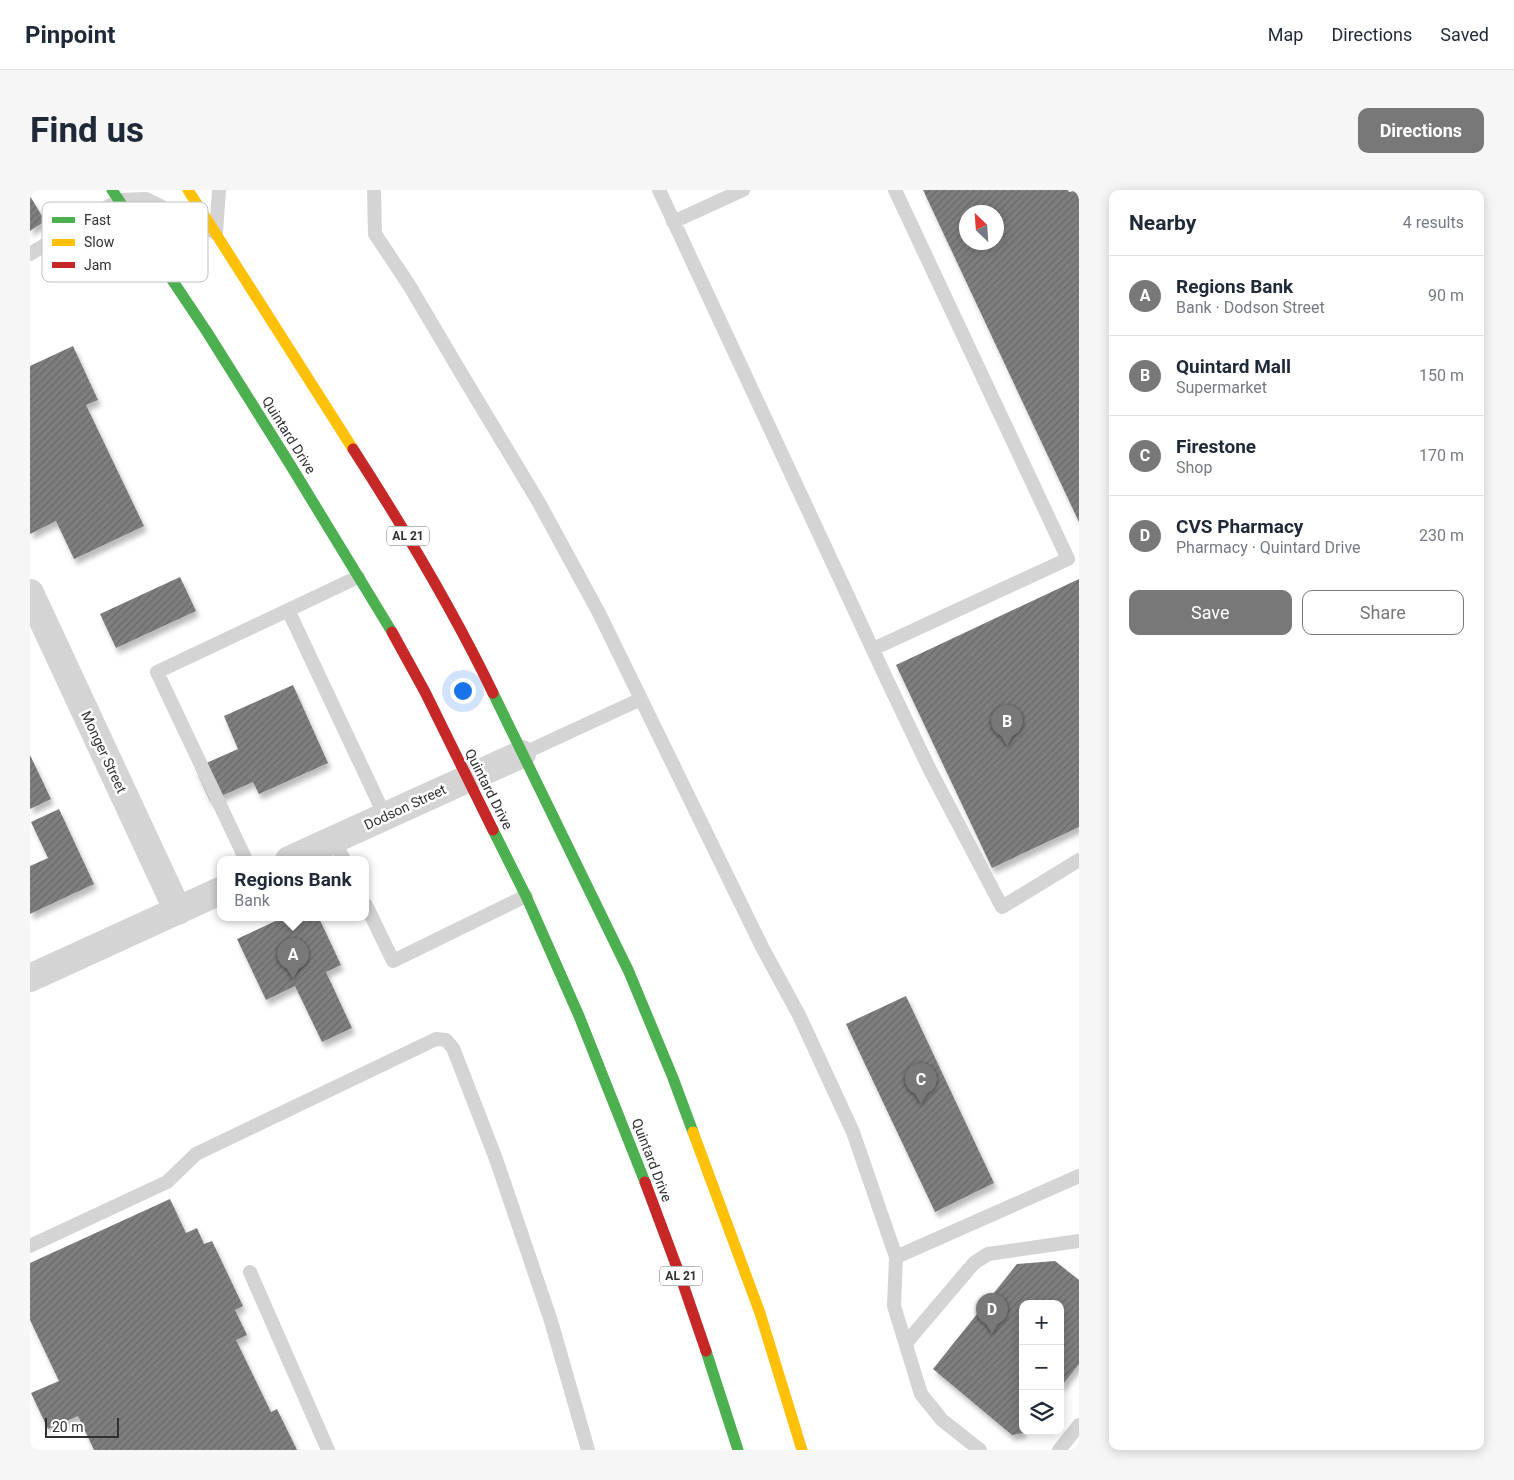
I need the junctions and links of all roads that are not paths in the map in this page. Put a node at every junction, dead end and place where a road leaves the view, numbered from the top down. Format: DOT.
graph roads {
  1 [pos="188,190"];
  2 [pos="219,190"];
  3 [pos="374,190"];
  4 [pos="659,190"];
  5 [pos="743,190"];
  6 [pos="895,190"];
  7 [pos="115,195"];
  8 [pos="152,202"];
  9 [pos="196,202"];
  10 [pos="208,221"];
  11 [pos="673,222"];
  12 [pos="208,229"];
  13 [pos="216,233"];
  14 [pos="42,246"];
  15 [pos="30,254"];
  16 [pos="173,282"];
  17 [pos="358,577"];
  18 [pos="30,593"];
  19 [pos="288,610"];
  20 [pos="873,649"];
  21 [pos="641,699"];
  22 [pos="522,754"];
  23 [pos="466,779"];
  24 [pos="386,816"];
  25 [pos="339,850"];
  26 [pos="244,856"];
  27 [pos="308,856"];
  28 [pos="1079,860"];
  29 [pos="217,892"];
  30 [pos="526,896"];
  31 [pos="178,911"];
  32 [pos="369,911"];
  33 [pos="30,978"];
  34 [pos="1079,1176"];
  35 [pos="1079,1241"];
  36 [pos="30,1246"];
  37 [pos="896,1257"];
  38 [pos="250,1272"];
  39 [pos="906,1343"];
  40 [pos="1079,1425"];
  41 [pos="733,1434"];
  42 [pos="328,1450"];
  43 [pos="588,1450"];
  44 [pos="729,1450"];
  45 [pos="738,1450"];
  46 [pos="802,1450"];
  47 [pos="980,1450"];
  48 [pos="1059,1450"];
  1 -- 9 [label="highway, AL 21"];
  2 -- 13 [label="lane"];
  3 -- 21 [label="lane"];
  4 -- 11 [label="lane"];
  5 -- 11 [label="lane"];
  6 -- 20 [label="lane"];
  7 -- 8 [label="lane"];
  10 -- 13 [label="highway, AL 21"];
  11 -- 20 [label="lane"];
  12 -- 13 [label="lane"];
  13 -- 22 [label="highway, AL 21"];
  14 -- 15 [label="lane"];
  16 -- 17 [label="highway, Quintard Drive / AL 21"];
  17 -- 19 [label="lane"];
  17 -- 23 [label="highway, Quintard Drive / AL 21"];
  18 -- 31 [label="street, Monger Street"];
  19 -- 24 [label="lane"];
  19 -- 26 [label="lane"];
  20 -- 28 [label="lane"];
  21 -- 22 [label="lane"];
  21 -- 37 [label="lane"];
  22 -- 23 [label="street, Dodson Street"];
  22 -- 46 [label="highway, AL 21"];
  23 -- 24 [label="street, Dodson Street"];
  23 -- 30 [label="highway, Quintard Drive / AL 21"];
  24 -- 25 [label="street, Dodson Street"];
  25 -- 27 [label="street, Dodson Street"];
  29 -- 31 [label="street"];
  30 -- 32 [label="lane"];
  30 -- 41 [label="highway, Quintard Drive / AL 21"];
  31 -- 33 [label="street"];
  34 -- 37 [label="lane"];
  35 -- 39 [label="lane"];
  36 -- 43 [label="lane"];
  37 -- 39 [label="lane"];
  38 -- 42 [label="lane"];
  39 -- 47 [label="lane"];
  40 -- 48 [label="lane"];
  41 -- 44 [label="lane"];
  41 -- 45 [label="highway, Quintard Drive / AL 21"];
}
